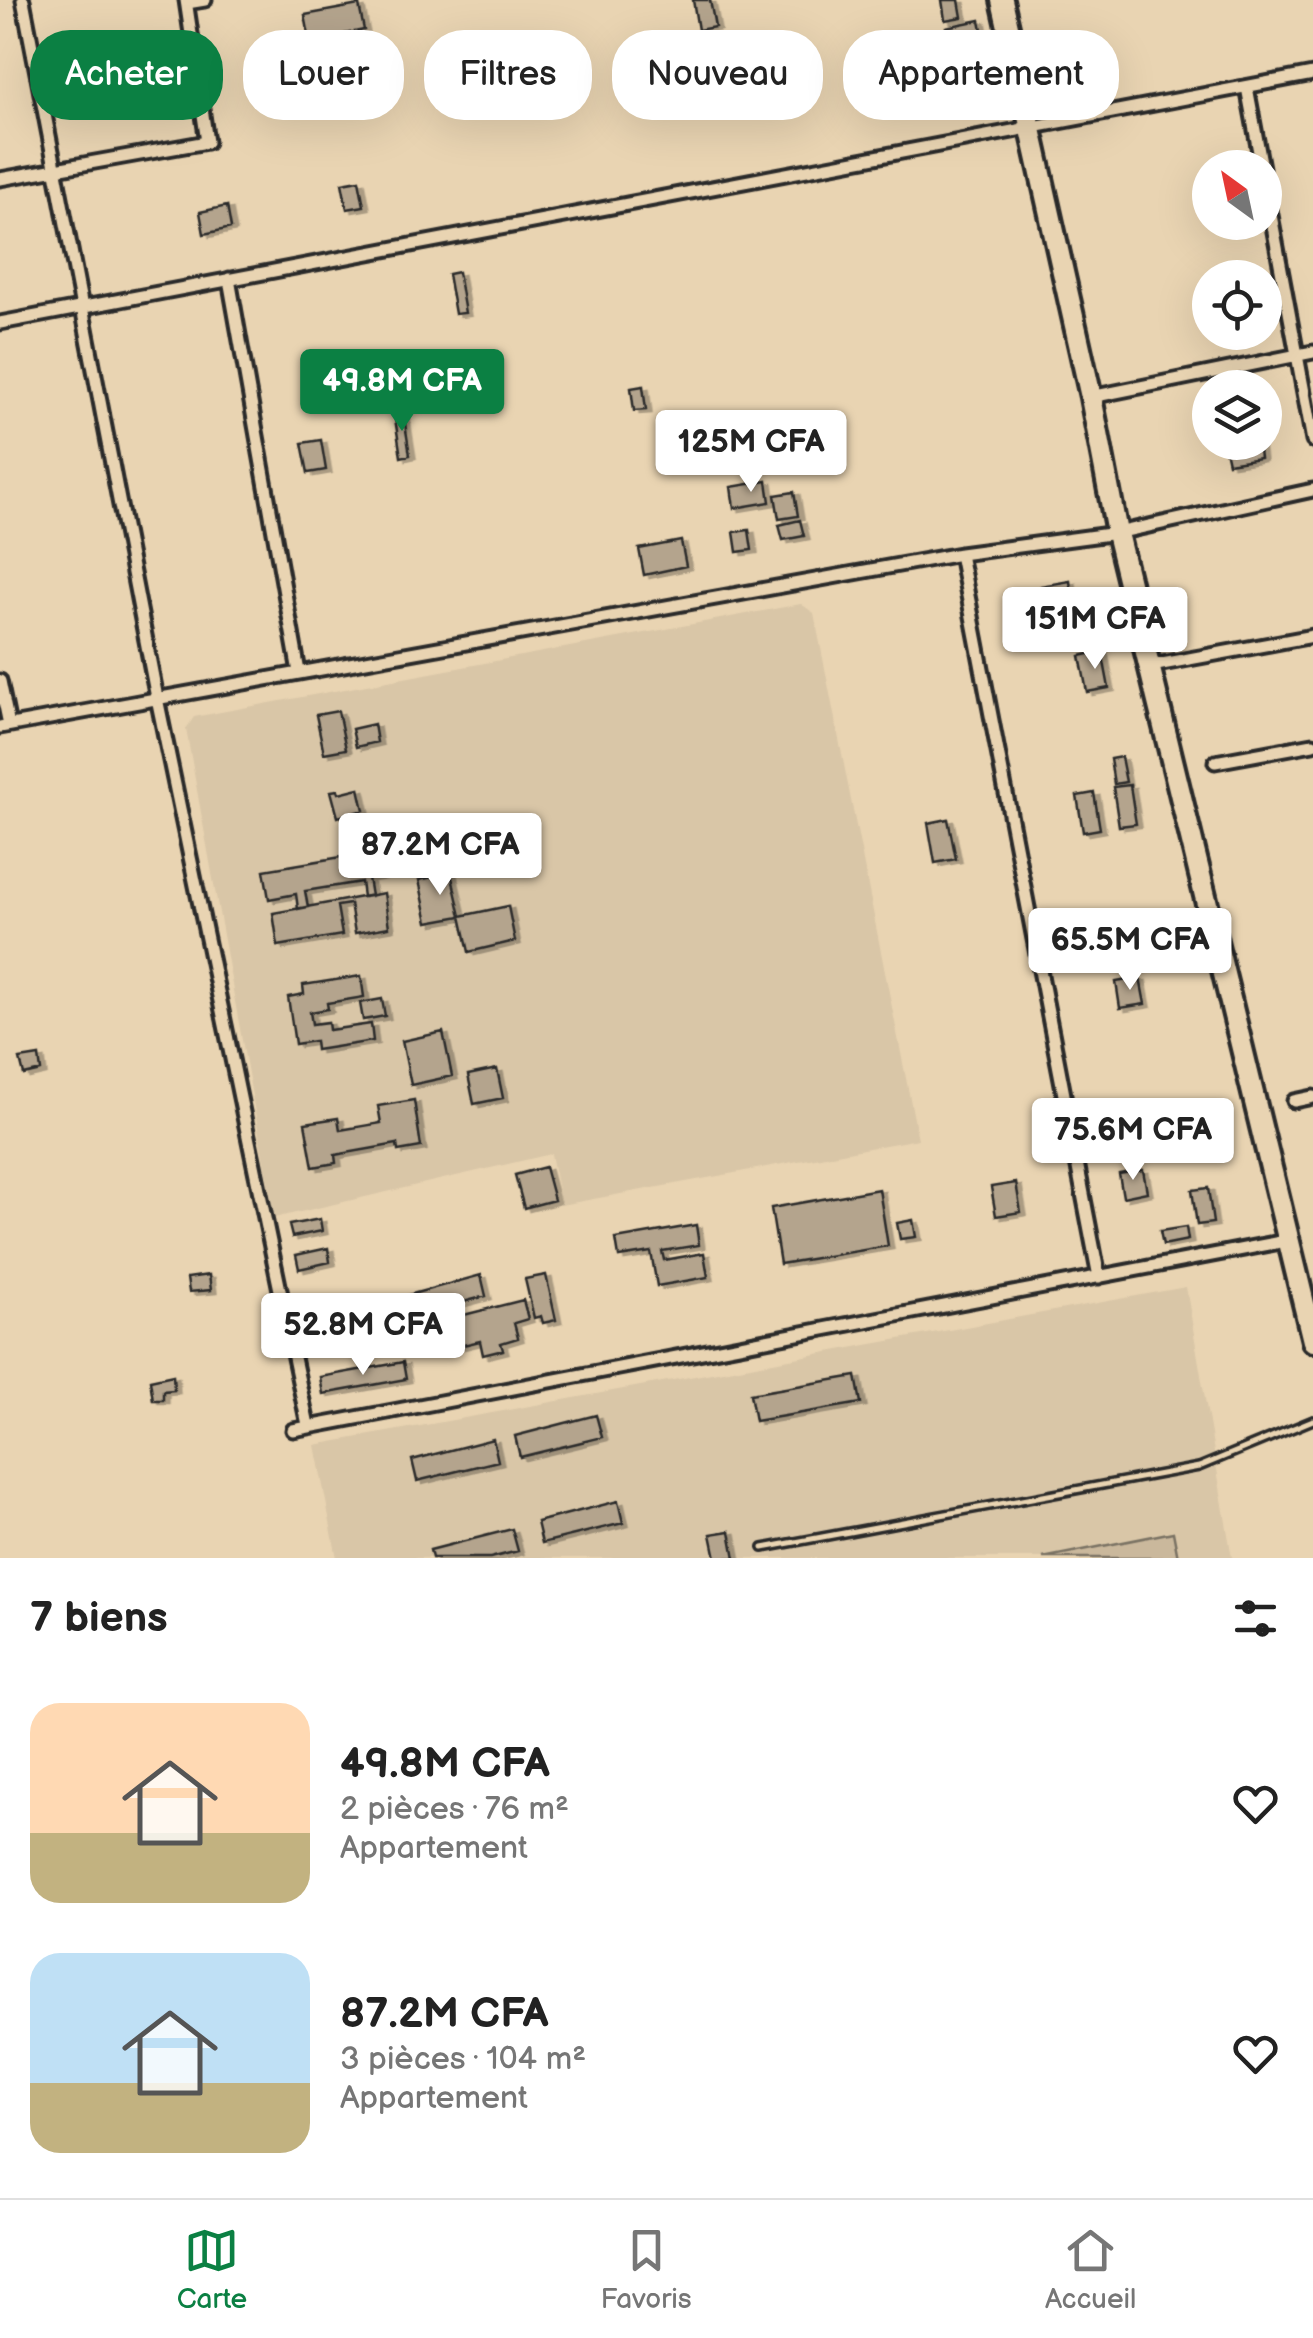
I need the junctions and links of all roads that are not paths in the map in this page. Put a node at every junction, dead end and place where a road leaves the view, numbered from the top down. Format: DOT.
graph roads {
  1 [pos="23,0"];
  2 [pos="205,0"];
  3 [pos="1002,0"];
  4 [pos="186,2"];
  5 [pos="1313,74"];
  6 [pos="1247,86"];
  7 [pos="1031,129"];
  8 [pos="1259,150"];
  9 [pos="55,168"];
  10 [pos="0,179"];
  11 [pos="1276,240"];
  12 [pos="230,279"];
  13 [pos="82,308"];
  14 [pos="0,323"];
  15 [pos="1313,352"];
  16 [pos="1297,355"];
  17 [pos="1091,397"];
  18 [pos="1313,440"];
  19 [pos="1313,490"];
  20 [pos="1117,533"];
  21 [pos="960,554"];
  22 [pos="1313,636"];
  23 [pos="1150,666"];
  24 [pos="299,672"];
  25 [pos="0,680"];
  26 [pos="157,698"];
  27 [pos="5,726"];
  28 [pos="1313,744"];
  29 [pos="1215,762"];
  30 [pos="1313,1098"];
  31 [pos="1294,1101"];
  32 [pos="1291,1240"];
  33 [pos="1099,1277"];
  34 [pos="1313,1340"];
  35 [pos="1313,1420"];
  36 [pos="308,1425"];
  37 [pos="293,1430"];
  38 [pos="763,1548"];
  1 -- 9 [label="street"];
  2 -- 4 [label="street"];
  3 -- 7 [label="highway"];
  4 -- 9 [label="street"];
  5 -- 6 [label="street"];
  6 -- 7 [label="street"];
  6 -- 8 [label="street"];
  7 -- 12 [label="street"];
  7 -- 17 [label="highway"];
  9 -- 10 [label="street"];
  9 -- 13 [label="street"];
  11 -- 16 [label="street"];
  12 -- 13 [label="street"];
  12 -- 24 [label="street"];
  13 -- 14 [label="street"];
  13 -- 26 [label="street"];
  15 -- 16 [label="street"];
  16 -- 17 [label="street"];
  16 -- 18 [label="street"];
  17 -- 20 [label="highway"];
  19 -- 20 [label="street"];
  20 -- 21 [label="street"];
  20 -- 23 [label="highway"];
  21 -- 24 [label="street"];
  21 -- 33 [label="street"];
  22 -- 23 [label="street"];
  23 -- 32 [label="highway"];
  24 -- 26 [label="street"];
  25 -- 27 [label="street"];
  26 -- 27 [label="street"];
  26 -- 36 [label="street"];
  28 -- 29 [label="street"];
  30 -- 31 [label="street"];
  32 -- 33 [label="street"];
  32 -- 34 [label="highway"];
  33 -- 36 [label="street"];
  35 -- 38 [label="lane"];
  36 -- 37 [label="street"];
}
